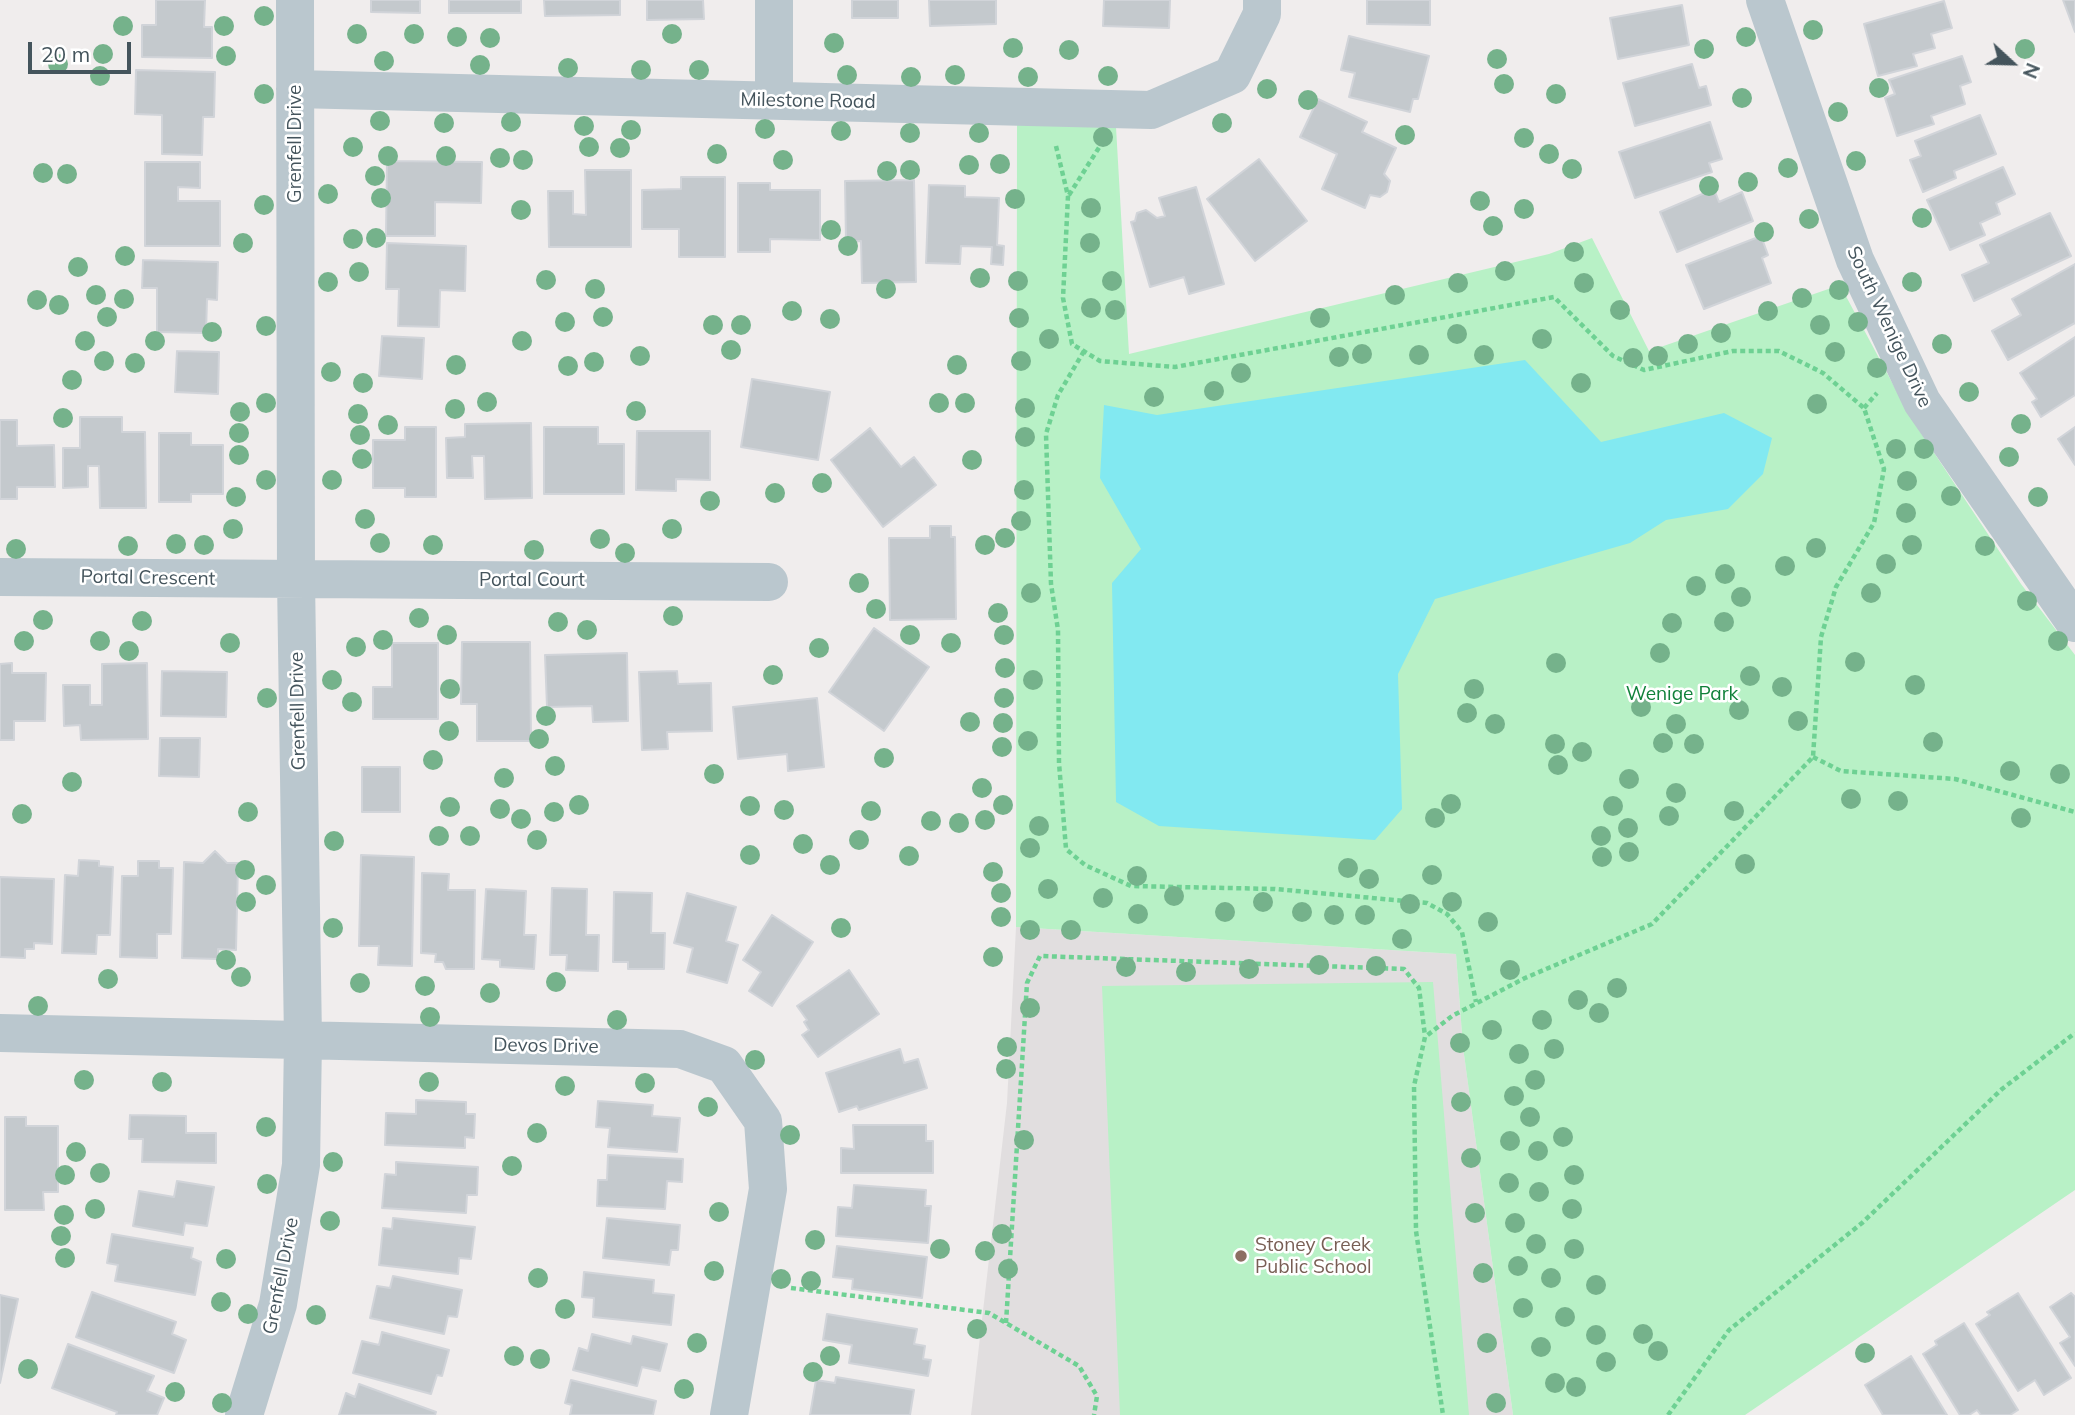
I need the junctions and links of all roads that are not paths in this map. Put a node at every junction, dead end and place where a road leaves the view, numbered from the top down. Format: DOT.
graph roads {
  1 [pos="295,0"];
  2 [pos="774,0"];
  3 [pos="1262,0"];
  4 [pos="1765,0"];
  5 [pos="295,89"];
  6 [pos="775,100"];
  7 [pos="0,577"];
  8 [pos="296,580"];
  9 [pos="769,582"];
  10 [pos="2075,623"];
  11 [pos="0,1033"];
  12 [pos="303,1040"];
  13 [pos="244,1415"];
  14 [pos="729,1415"];
  1 -- 5 [label="street, Grenfell Drive"];
  2 -- 6 [label="street"];
  3 -- 6 [label="street, Milestone Road"];
  4 -- 10 [label="street, South Wenige Drive"];
  5 -- 6 [label="street, Milestone Road"];
  5 -- 8 [label="street, Grenfell Drive"];
  7 -- 8 [label="street, Portal Crescent"];
  8 -- 9 [label="street, Portal Court"];
  8 -- 12 [label="street, Grenfell Drive"];
  11 -- 12 [label="street, Devos Drive"];
  12 -- 13 [label="street, Grenfell Drive"];
  12 -- 14 [label="street, Devos Drive"];
}
